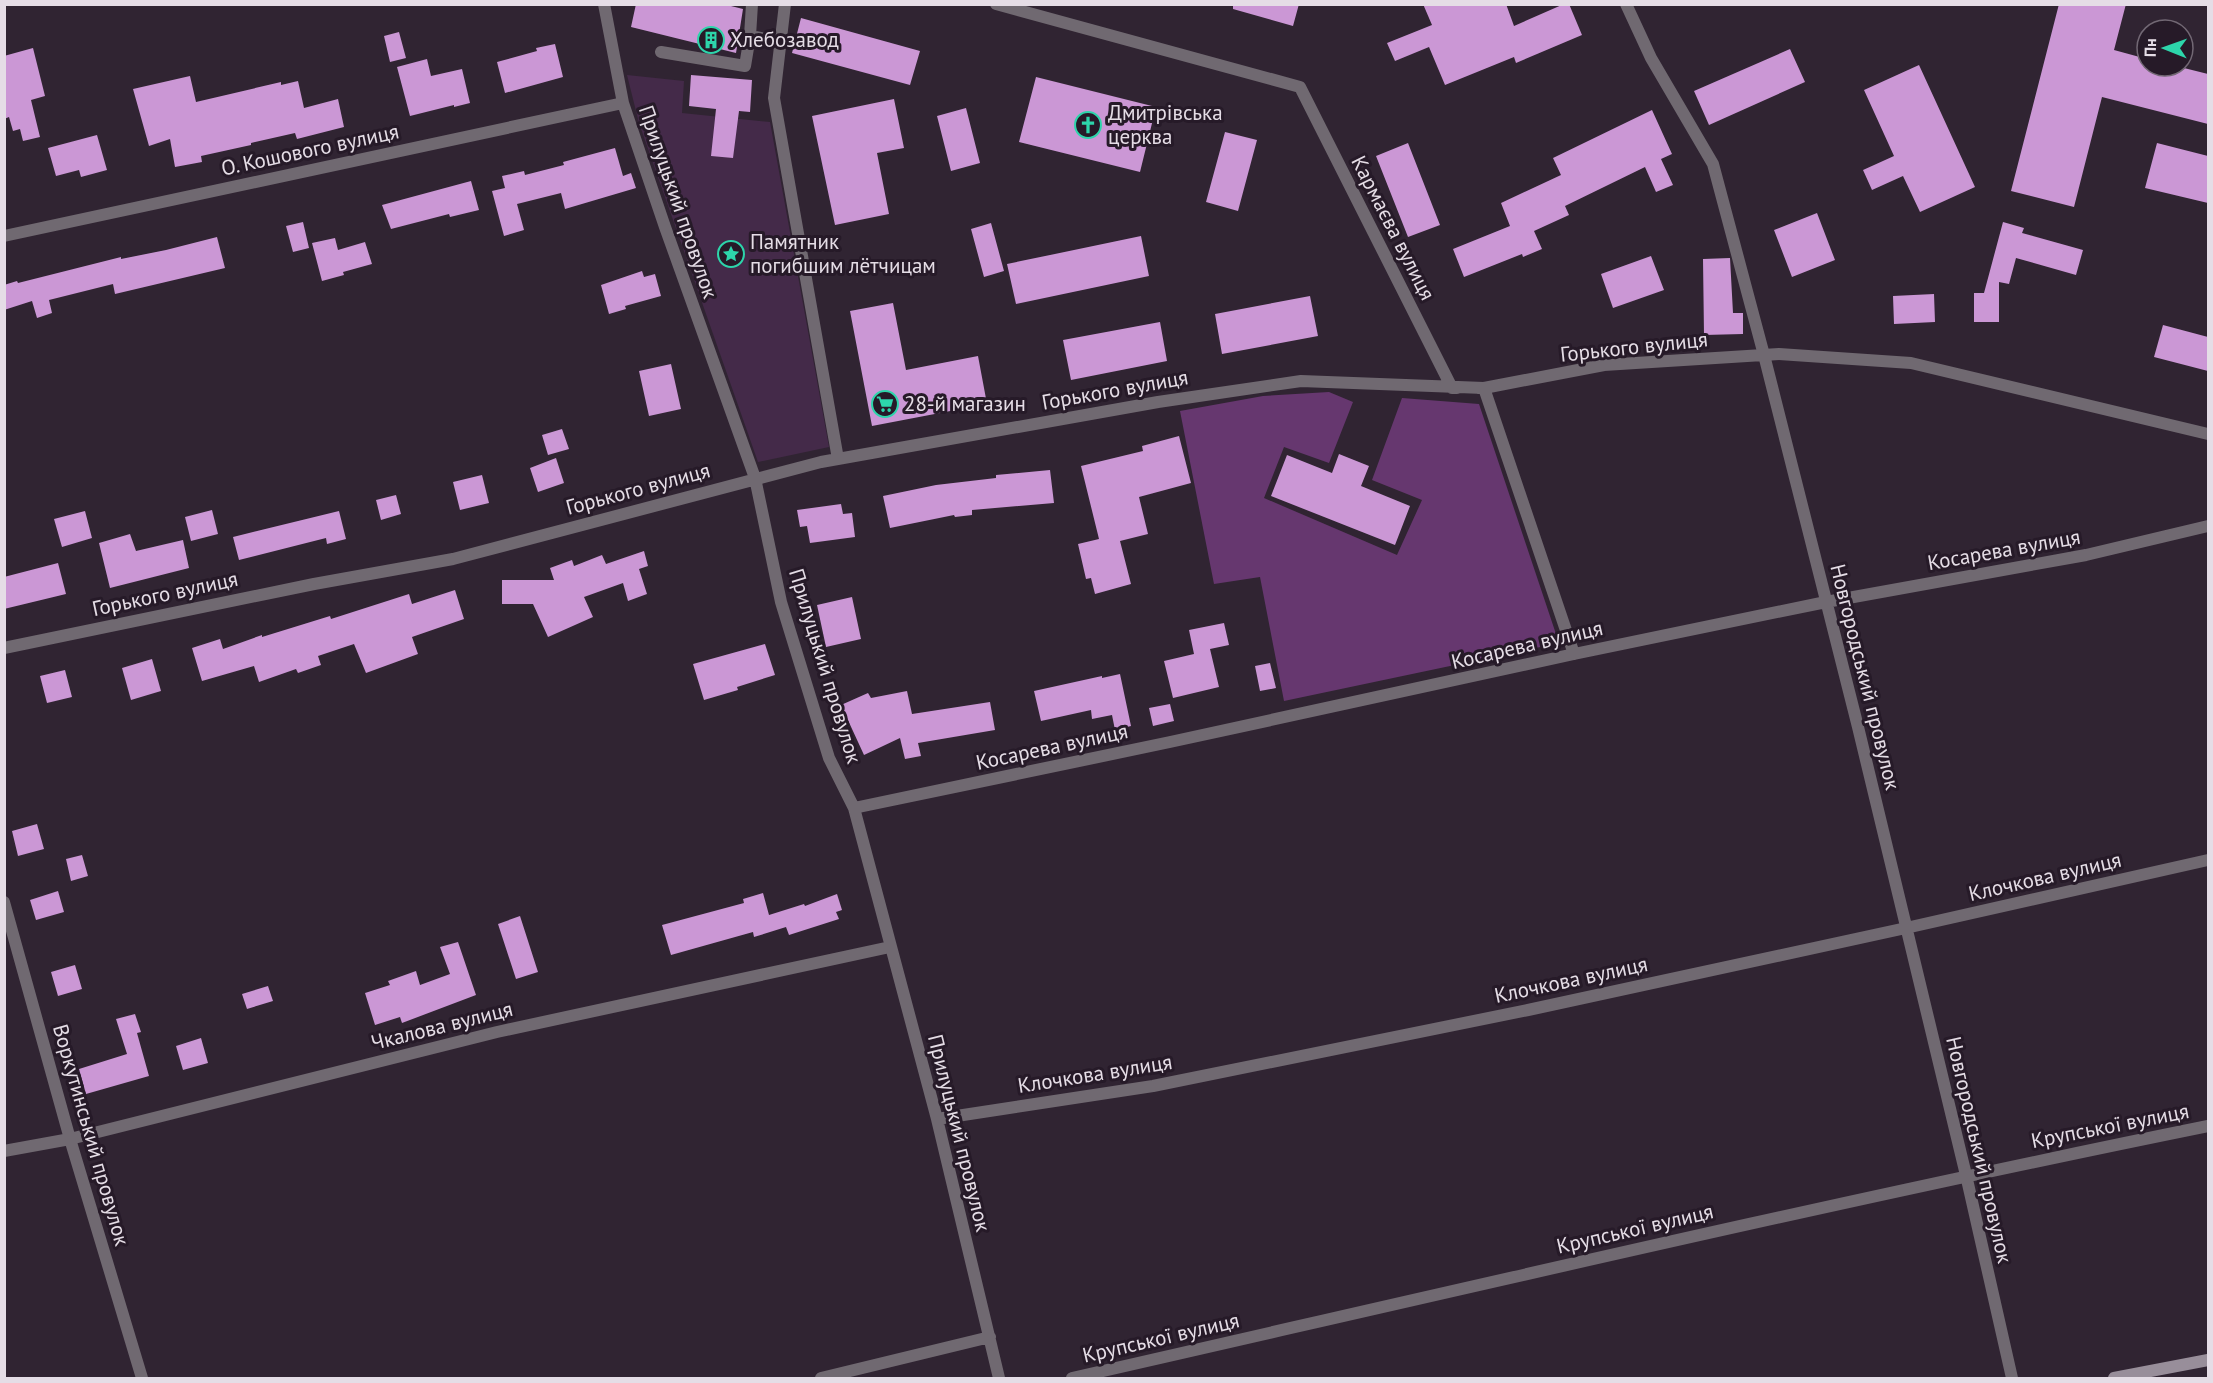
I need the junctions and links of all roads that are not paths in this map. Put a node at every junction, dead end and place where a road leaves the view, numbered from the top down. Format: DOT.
graph roads {
  1 [pos="604,4"];
  2 [pos="752,4"];
  3 [pos="785,4"];
  4 [pos="996,4"];
  5 [pos="1626,4"];
  6 [pos="750,36"];
  7 [pos="781,42"];
  8 [pos="661,52"];
  9 [pos="623,103"];
  10 [pos="4,236"];
  11 [pos="1764,355"];
  12 [pos="1452,388"];
  13 [pos="1484,388"];
  14 [pos="2208,434"];
  15 [pos="838,459"];
  16 [pos="755,478"];
  17 [pos="2208,526"];
  18 [pos="1826,602"];
  19 [pos="4,648"];
  20 [pos="1574,654"];
  21 [pos="854,808"];
  22 [pos="2208,860"];
  23 [pos="4,902"];
  24 [pos="1906,928"];
  25 [pos="890,947"];
  26 [pos="937,1119"];
  27 [pos="2208,1126"];
  28 [pos="70,1138"];
  29 [pos="4,1151"];
  30 [pos="1966,1175"];
  31 [pos="990,1337"];
  32 [pos="2208,1360"];
  33 [pos="142,1378"];
  34 [pos="821,1378"];
  35 [pos="999,1378"];
  36 [pos="1072,1378"];
  37 [pos="2012,1378"];
  38 [pos="2114,1378"];
  1 -- 9 [label="street, Прилуцький провулок"];
  2 -- 6 [label="street"];
  3 -- 7 [label="street"];
  4 -- 12 [label="street, Кармаєва вулиця"];
  5 -- 11 [label="street, Новгородський провулок"];
  6 -- 7 [label="street"];
  6 -- 8 [label="street"];
  7 -- 15 [label="street"];
  9 -- 10 [label="street, О. Кошового вулиця"];
  9 -- 16 [label="street, Прилуцький провулок"];
  11 -- 13 [label="street, Горького вулиця"];
  11 -- 14 [label="street, Горького вулиця"];
  11 -- 18 [label="street, Новгородський провулок"];
  12 -- 13 [label="street, Горького вулиця"];
  12 -- 15 [label="street, Горького вулиця"];
  13 -- 20 [label="street"];
  15 -- 16 [label="street, Горького вулиця"];
  16 -- 19 [label="street, Горького вулиця"];
  16 -- 21 [label="street, Прилуцький провулок"];
  17 -- 18 [label="street, Косарева вулиця"];
  18 -- 20 [label="street, Косарева вулиця"];
  18 -- 24 [label="street, Новгородський провулок"];
  20 -- 21 [label="street, Косарева вулиця"];
  21 -- 25 [label="street, Прилуцький провулок"];
  22 -- 24 [label="street, Клочкова вулиця"];
  23 -- 28 [label="street, Воркутинський провулок"];
  24 -- 26 [label="street, Клочкова вулиця"];
  24 -- 30 [label="street, Новгородський провулок"];
  25 -- 26 [label="street, Прилуцький провулок"];
  25 -- 28 [label="street, Чкалова вулиця"];
  26 -- 31 [label="street, Прилуцький провулок"];
  27 -- 30 [label="street, Крупської вулиця"];
  28 -- 29 [label="street, Чкалова вулиця"];
  28 -- 33 [label="street, Воркутинський провулок"];
  30 -- 36 [label="street, Крупської вулиця"];
  30 -- 37 [label="street, Новгородський провулок"];
  31 -- 34 [label="street"];
  31 -- 35 [label="street, Прилуцький провулок"];
  32 -- 38 [label="main road"];
}
